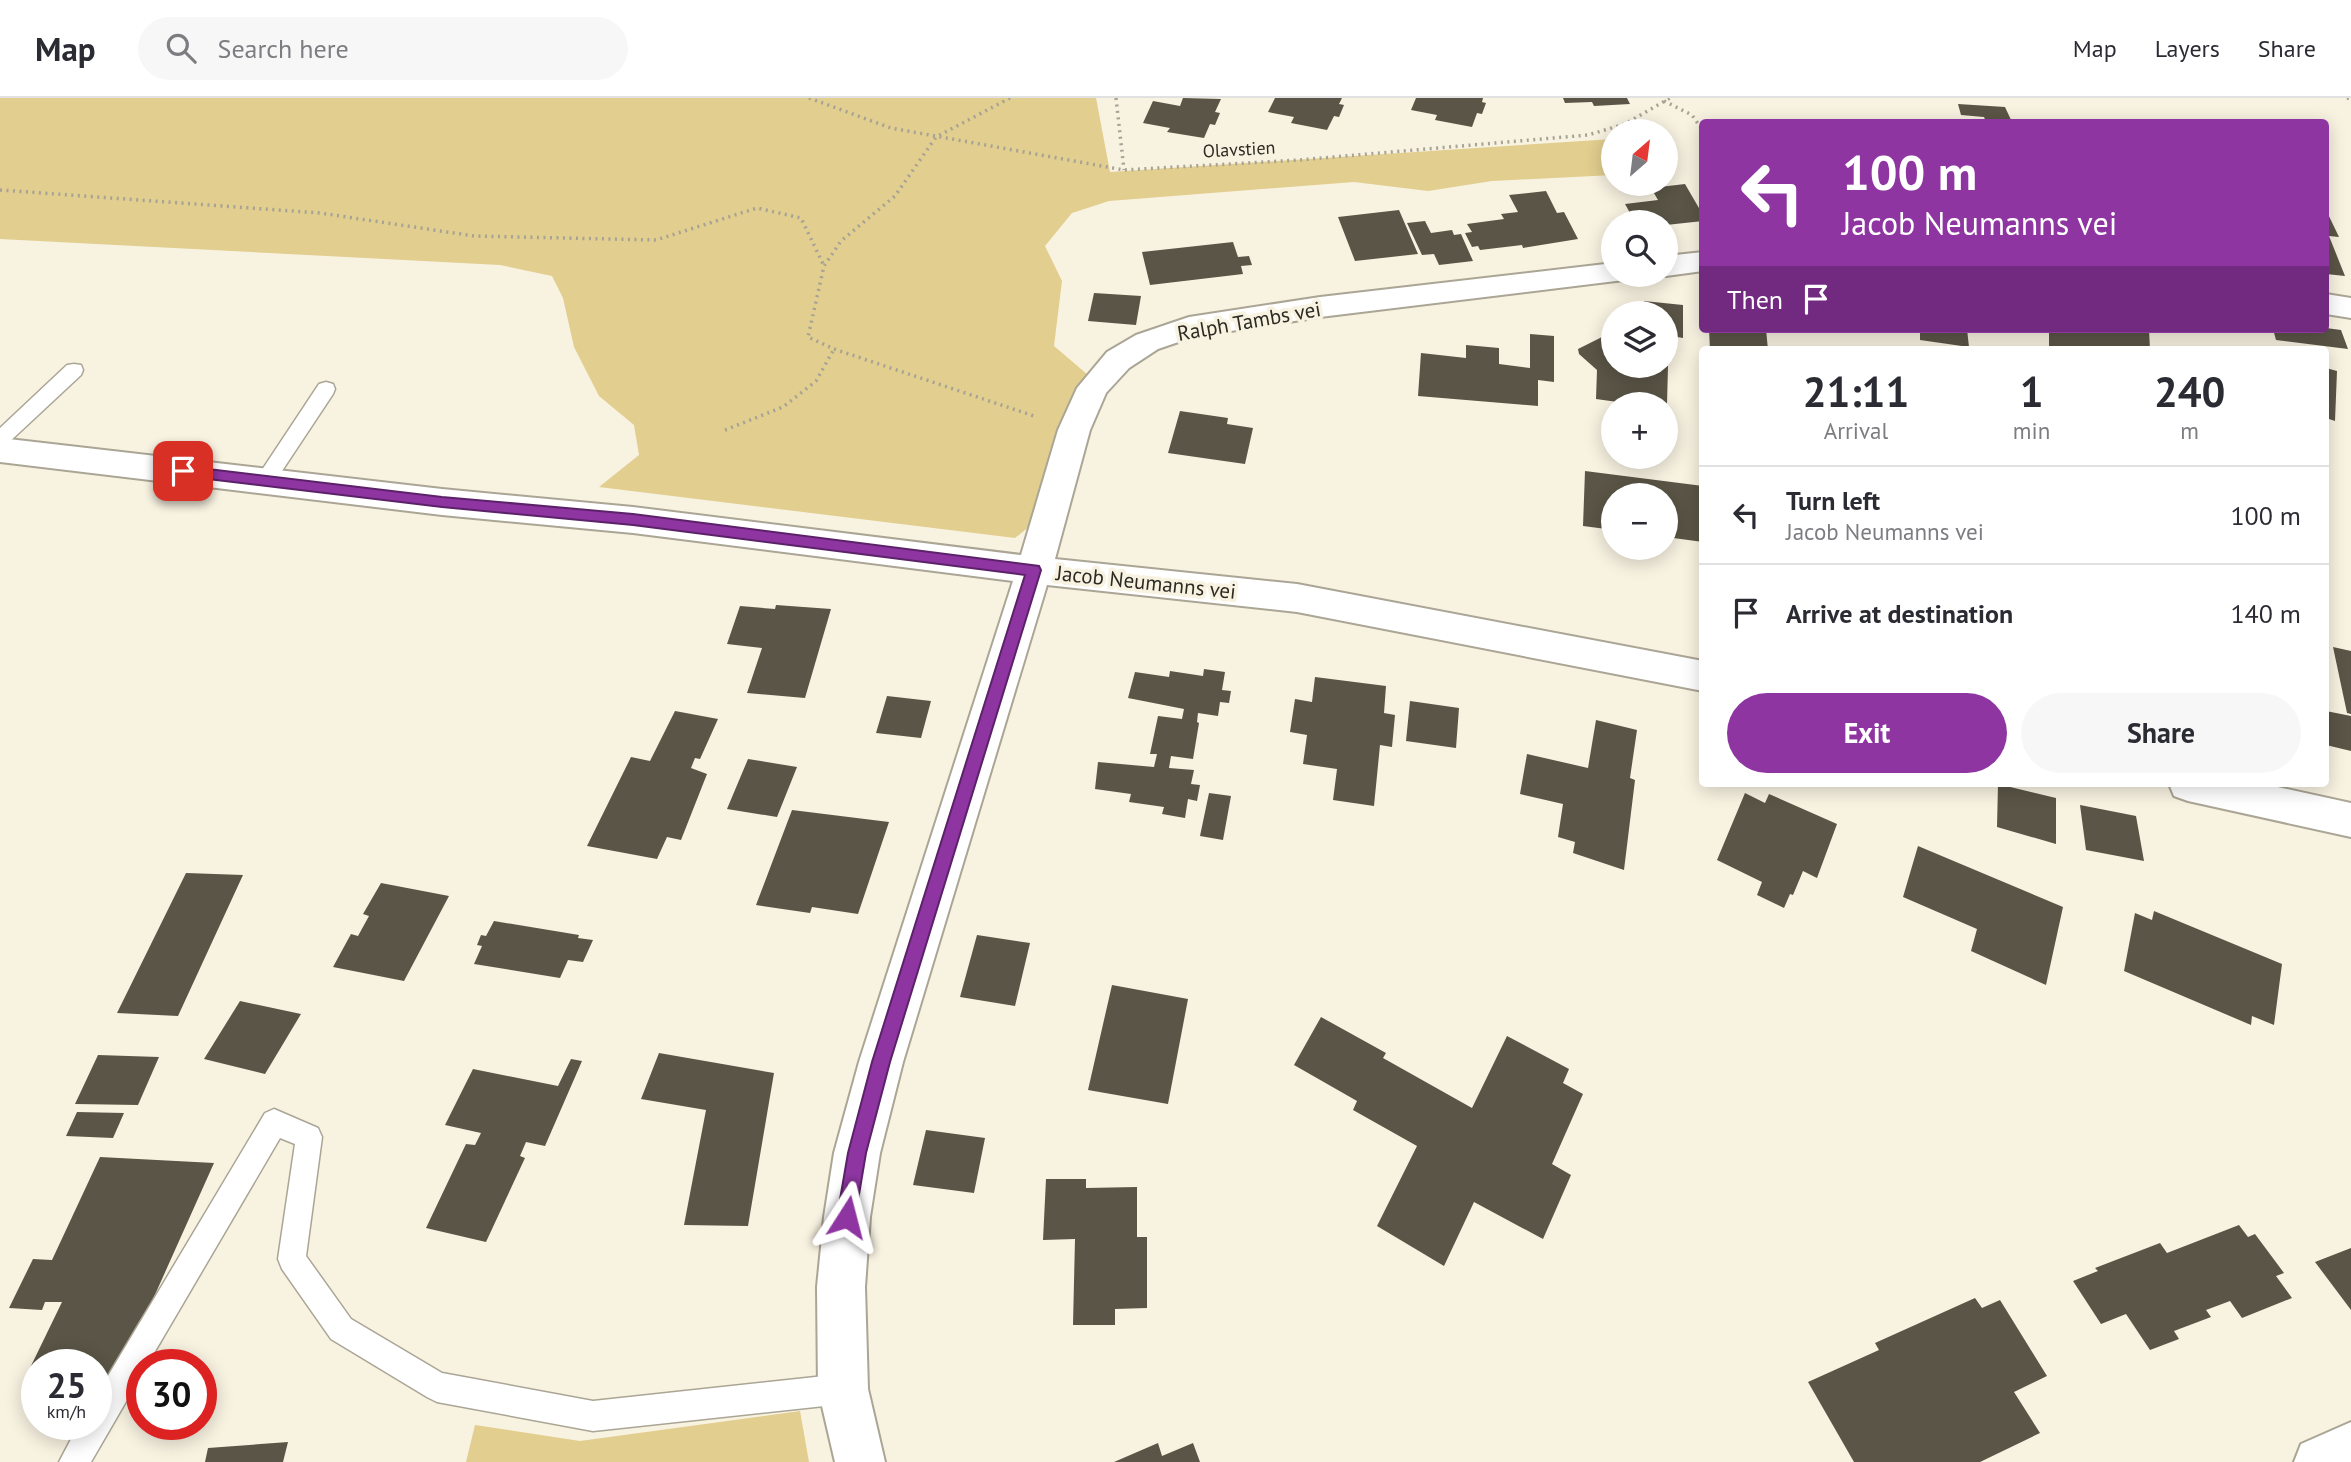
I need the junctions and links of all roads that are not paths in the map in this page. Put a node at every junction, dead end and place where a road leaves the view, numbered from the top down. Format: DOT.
graph roads {
  1 [pos="1699,262"];
  2 [pos="1678,264"];
  3 [pos="1601,275"];
  4 [pos="2329,304"];
  5 [pos="2351,308"];
  6 [pos="74,370"];
  7 [pos="326,389"];
  8 [pos="0,439"];
  9 [pos="0,450"];
  10 [pos="265,481"];
  11 [pos="1034,570"];
  12 [pos="1699,675"];
  13 [pos="2202,787"];
  14 [pos="2351,820"];
  15 [pos="843,1389"];
  16 [pos="2351,1447"];
  17 [pos="74,1462"];
  18 [pos="860,1462"];
  19 [pos="2319,1462"];
  1 -- 2 [label="street"];
  3 -- 11 [label="street, Ralph Tambs vei"];
  4 -- 5 [label="street"];
  6 -- 8 [label="lane"];
  7 -- 10 [label="lane"];
  9 -- 10 [label="street, Jacob Neumanns vei"];
  10 -- 11 [label="street, Jacob Neumanns vei"];
  11 -- 12 [label="street, Jacob Neumanns vei"];
  11 -- 15 [label="street, Ralph Tambs vei"];
  13 -- 14 [label="street"];
  15 -- 17 [label="lane"];
  15 -- 18 [label="street, Ralph Tambs vei"];
  16 -- 19 [label="street"];
}
